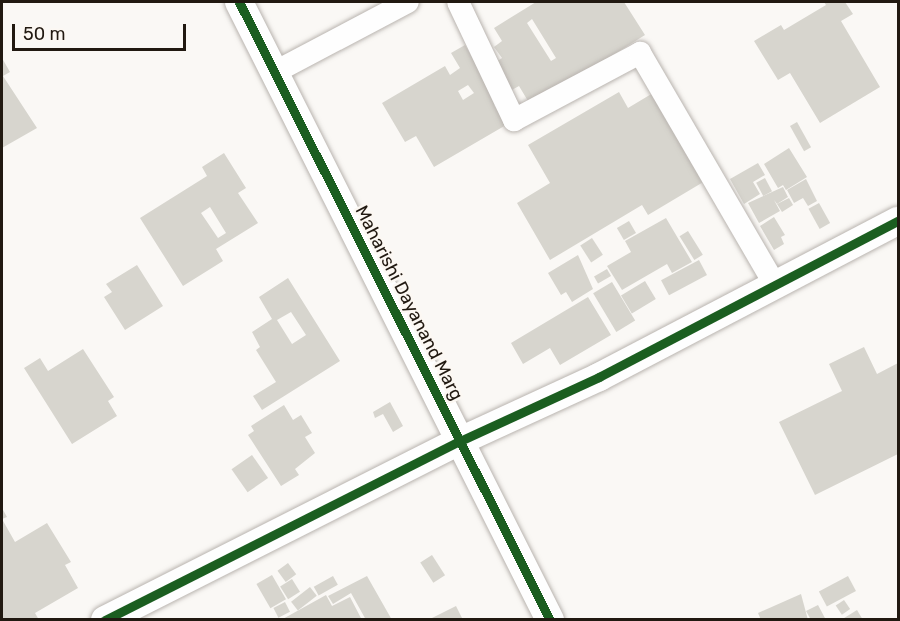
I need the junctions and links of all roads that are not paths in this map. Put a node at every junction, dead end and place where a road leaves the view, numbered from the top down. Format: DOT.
graph roads {
  1 [pos="239,2"];
  2 [pos="408,2"];
  3 [pos="458,2"];
  4 [pos="275,72"];
  5 [pos="898,221"];
  6 [pos="774,283"];
  7 [pos="460,441"];
  8 [pos="105,620"];
  9 [pos="550,620"];
  1 -- 4 [label="street, Maharishi Dayanand Marg"];
  2 -- 4 [label="street"];
  3 -- 6 [label="street"];
  4 -- 7 [label="street, Maharishi Dayanand Marg"];
  5 -- 6 [label="street"];
  6 -- 7 [label="street"];
  7 -- 8 [label="street"];
  7 -- 9 [label="street, Maharishi Dayanand Marg"];
}
